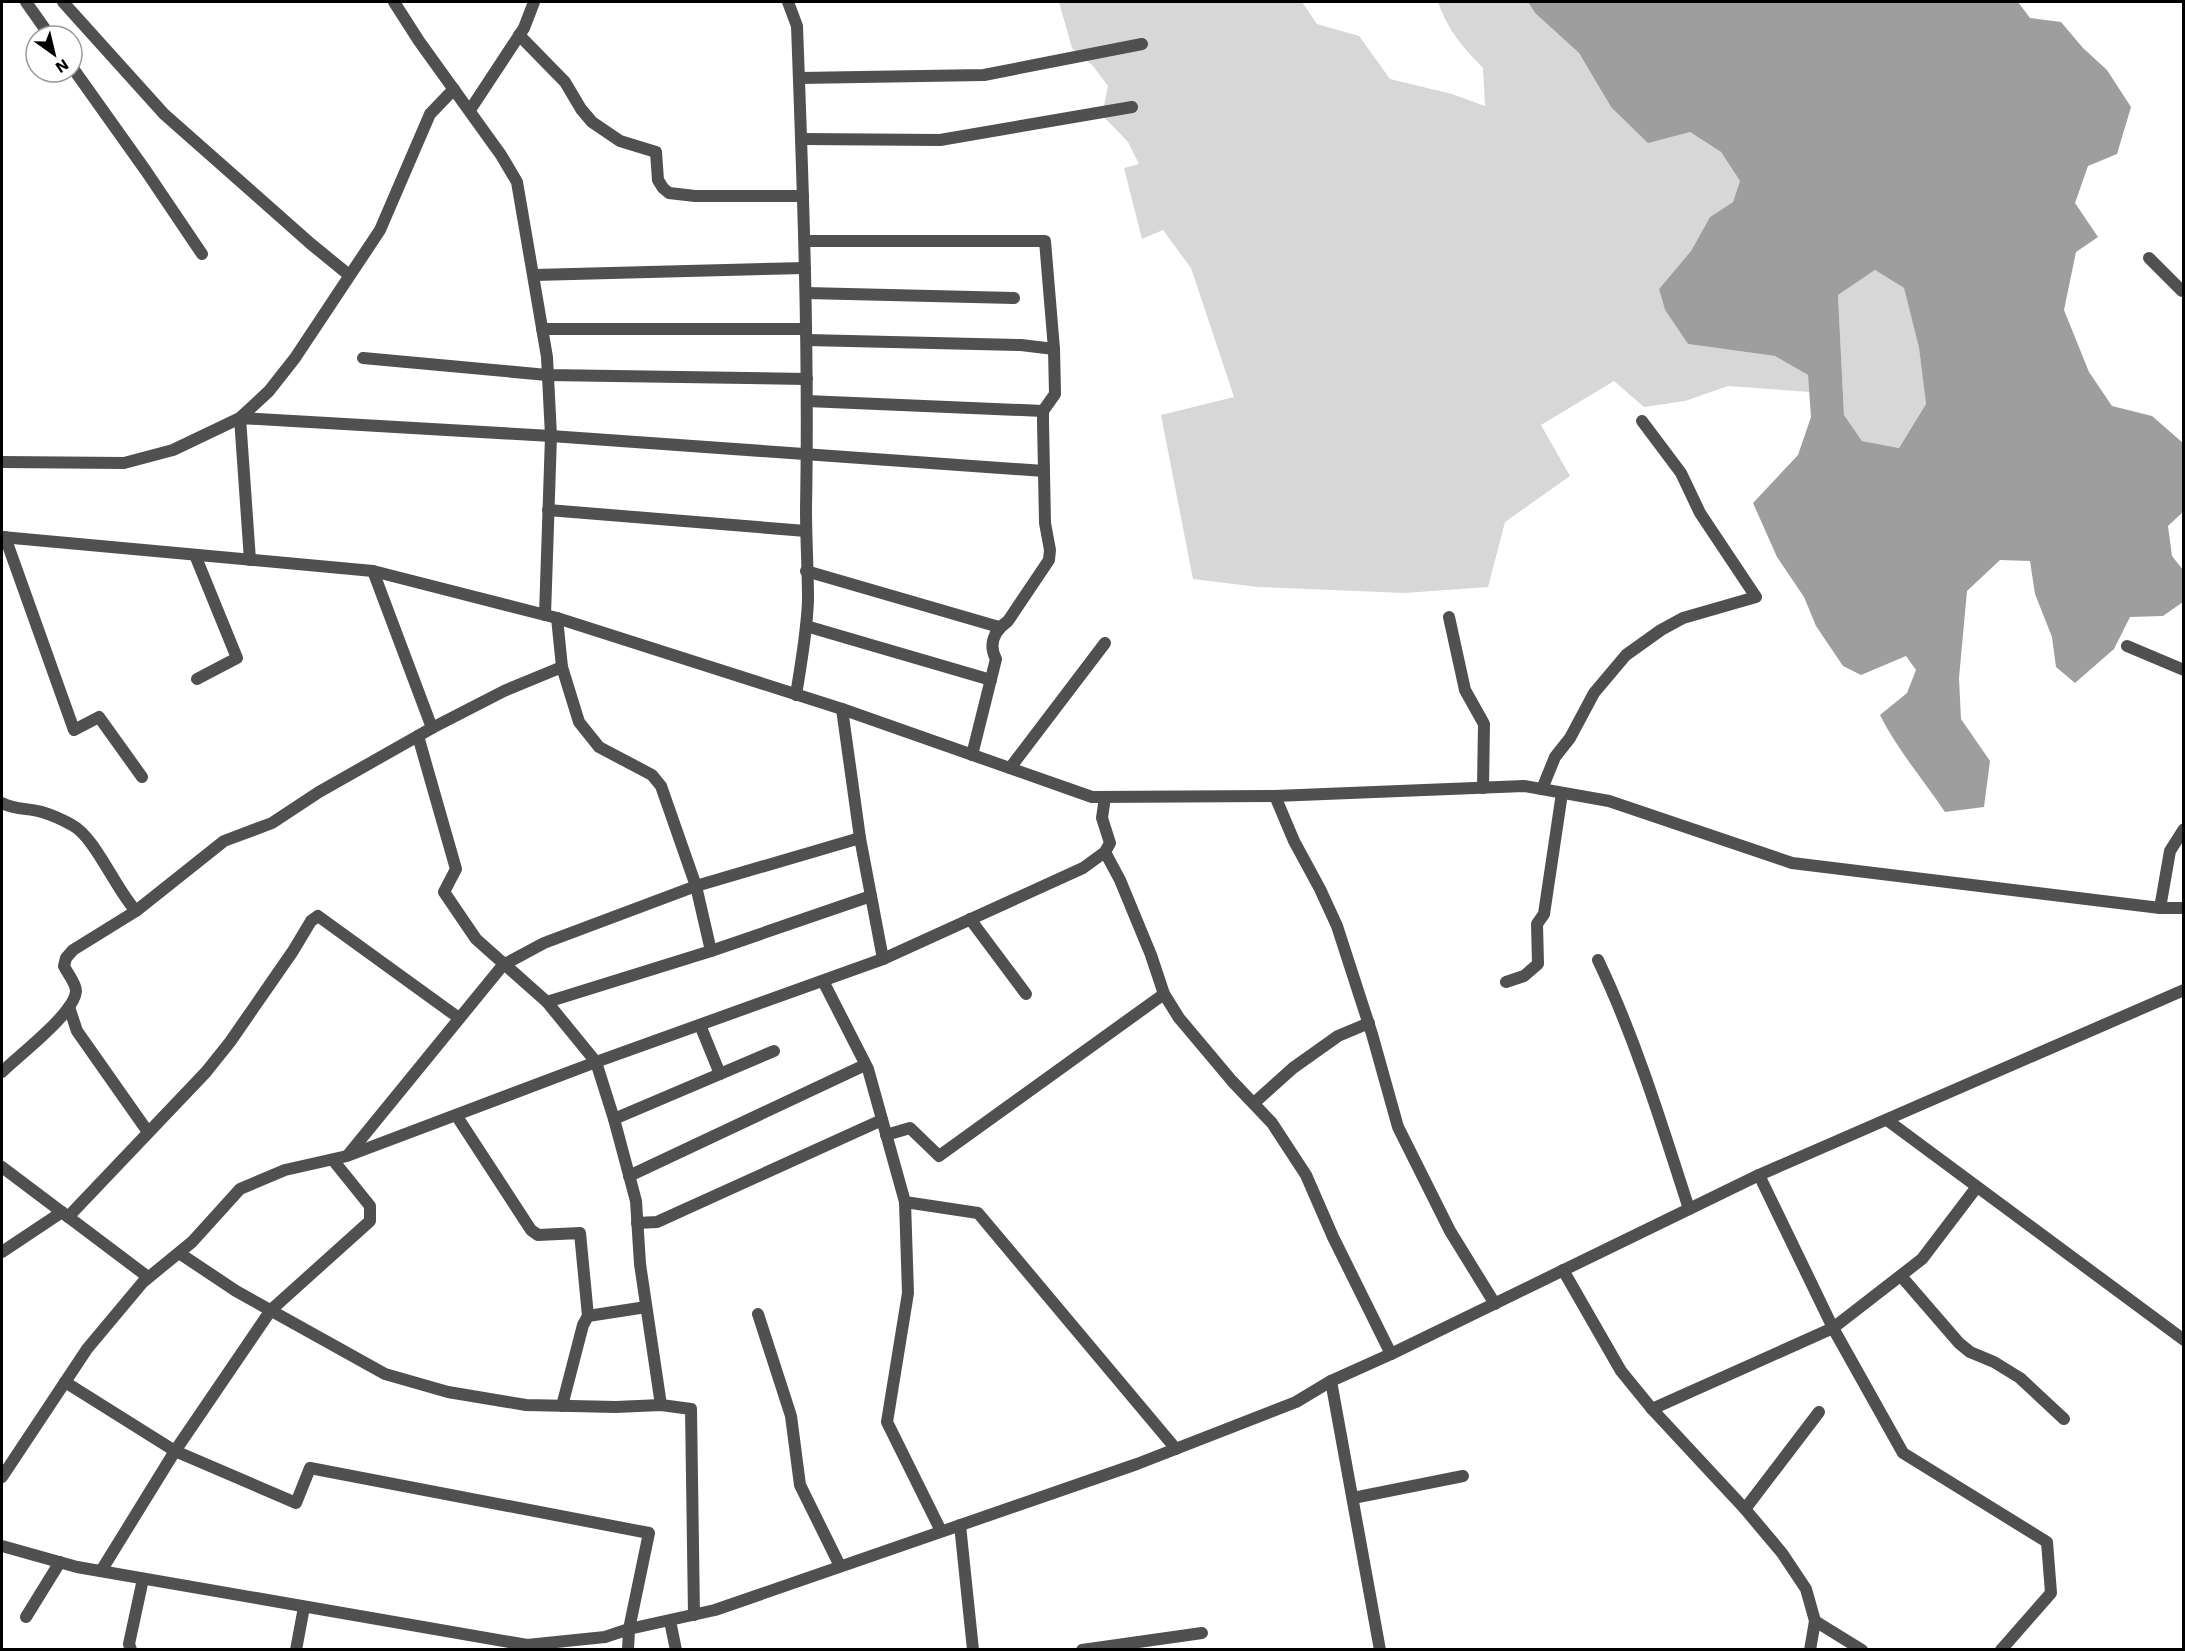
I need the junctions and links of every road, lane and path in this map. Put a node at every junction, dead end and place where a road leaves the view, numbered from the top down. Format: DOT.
graph roads {
  1 [pos="26,2"];
  2 [pos="63,2"];
  3 [pos="394,2"];
  4 [pos="520,2"];
  5 [pos="788,2"];
  6 [pos="532,7"];
  7 [pos="42,24"];
  8 [pos="519,35"];
  9 [pos="1142,44"];
  10 [pos="799,78"];
  11 [pos="84,84"];
  12 [pos="454,89"];
  13 [pos="1132,107"];
  14 [pos="470,110"];
  15 [pos="801,139"];
  16 [pos="803,196"];
  17 [pos="805,241"];
  18 [pos="202,254"];
  19 [pos="2149,258"];
  20 [pos="805,268"];
  21 [pos="349,275"];
  22 [pos="534,275"];
  23 [pos="2184,289"];
  24 [pos="806,293"];
  25 [pos="1014,298"];
  26 [pos="542,329"];
  27 [pos="807,335"];
  28 [pos="1054,349"];
  29 [pos="363,358"];
  30 [pos="547,375"];
  31 [pos="807,379"];
  32 [pos="807,401"];
  33 [pos="1043,411"];
  34 [pos="240,418"];
  35 [pos="1642,421"];
  36 [pos="551,436"];
  37 [pos="808,455"];
  38 [pos="2,462"];
  39 [pos="1044,471"];
  40 [pos="548,510"];
  41 [pos="806,531"];
  42 [pos="3,537"];
  43 [pos="195,555"];
  44 [pos="250,560"];
  45 [pos="373,571"];
  46 [pos="806,571"];
  47 [pos="551,616"];
  48 [pos="1449,617"];
  49 [pos="806,626"];
  50 [pos="999,627"];
  51 [pos="1105,643"];
  52 [pos="2127,646"];
  53 [pos="562,667"];
  54 [pos="2184,670"];
  55 [pos="197,680"];
  56 [pos="991,680"];
  57 [pos="796,695"];
  58 [pos="842,709"];
  59 [pos="432,728"];
  60 [pos="418,736"];
  61 [pos="972,755"];
  62 [pos="1010,768"];
  63 [pos="142,777"];
  64 [pos="1483,788"];
  65 [pos="1542,789"];
  66 [pos="1562,793"];
  67 [pos="1275,796"];
  68 [pos="1105,797"];
  69 [pos="2,803"];
  70 [pos="2184,828"];
  71 [pos="860,838"];
  72 [pos="1105,852"];
  73 [pos="696,886"];
  74 [pos="871,896"];
  75 [pos="2160,908"];
  76 [pos="2184,908"];
  77 [pos="136,911"];
  78 [pos="970,919"];
  79 [pos="711,951"];
  80 [pos="883,959"];
  81 [pos="1598,960"];
  82 [pos="503,965"];
  83 [pos="823,981"];
  84 [pos="1506,982"];
  85 [pos="2184,990"];
  86 [pos="1026,994"];
  87 [pos="1164,994"];
  88 [pos="547,1002"];
  89 [pos="69,1007"];
  90 [pos="459,1018"];
  91 [pos="1369,1023"];
  92 [pos="700,1025"];
  93 [pos="774,1051"];
  94 [pos="596,1062"];
  95 [pos="865,1065"];
  96 [pos="2,1072"];
  97 [pos="720,1074"];
  98 [pos="1254,1103"];
  99 [pos="456,1115"];
  100 [pos="614,1119"];
  101 [pos="882,1120"];
  102 [pos="1887,1120"];
  103 [pos="148,1132"];
  104 [pos="886,1136"];
  105 [pos="347,1156"];
  106 [pos="333,1160"];
  107 [pos="2,1167"];
  108 [pos="1759,1175"];
  109 [pos="629,1176"];
  110 [pos="1976,1188"];
  111 [pos="905,1202"];
  112 [pos="1689,1209"];
  113 [pos="65,1215"];
  114 [pos="637,1222"];
  115 [pos="2,1252"];
  116 [pos="179,1252"];
  117 [pos="1563,1270"];
  118 [pos="1901,1276"];
  119 [pos="148,1277"];
  120 [pos="1495,1304"];
  121 [pos="646,1307"];
  122 [pos="271,1310"];
  123 [pos="758,1314"];
  124 [pos="588,1316"];
  125 [pos="1833,1328"];
  126 [pos="2184,1340"];
  127 [pos="1391,1354"];
  128 [pos="1331,1381"];
  129 [pos="65,1382"];
  130 [pos="562,1406"];
  131 [pos="661,1406"];
  132 [pos="1652,1409"];
  133 [pos="1819,1412"];
  134 [pos="2064,1419"];
  135 [pos="1176,1449"];
  136 [pos="175,1451"];
  137 [pos="2,1476"];
  138 [pos="1463,1476"];
  139 [pos="1353,1498"];
  140 [pos="1745,1509"];
  141 [pos="960,1525"];
  142 [pos="941,1531"];
  143 [pos="2,1546"];
  144 [pos="60,1562"];
  145 [pos="840,1566"];
  146 [pos="101,1571"];
  147 [pos="143,1579"];
  148 [pos="304,1606"];
  149 [pos="694,1615"];
  150 [pos="26,1617"];
  151 [pos="670,1621"];
  152 [pos="1815,1621"];
  153 [pos="629,1629"];
  154 [pos="1202,1633"];
  155 [pos="131,1650"];
  156 [pos="296,1650"];
  157 [pos="628,1650"];
  158 [pos="676,1650"];
  159 [pos="974,1650"];
  160 [pos="1082,1650"];
  161 [pos="1380,1650"];
  162 [pos="1810,1650"];
  163 [pos="1862,1650"];
  164 [pos="2001,1650"];
  1 -- 7 [label="street"];
  2 -- 21 [label="street"];
  3 -- 12 [label="street"];
  4 -- 6 [label="street"];
  5 -- 10 [label="street"];
  6 -- 8 [label="street"];
  8 -- 14 [label="street"];
  8 -- 16 [label="street"];
  9 -- 10 [label="street"];
  10 -- 15 [label="street"];
  11 -- 18 [label="street"];
  12 -- 14 [label="street"];
  12 -- 21 [label="street"];
  13 -- 15 [label="street"];
  14 -- 22 [label="street"];
  15 -- 16 [label="street"];
  16 -- 17 [label="street"];
  17 -- 20 [label="street"];
  17 -- 28 [label="street"];
  19 -- 23 [label="street"];
  20 -- 22 [label="street"];
  20 -- 24 [label="street"];
  21 -- 34 [label="street"];
  22 -- 26 [label="street"];
  24 -- 25 [label="street"];
  24 -- 27 [label="street"];
  26 -- 27 [label="street"];
  26 -- 30 [label="street"];
  27 -- 28 [label="street"];
  27 -- 31 [label="street"];
  28 -- 33 [label="street"];
  29 -- 30 [label="street"];
  30 -- 31 [label="street"];
  30 -- 36 [label="street"];
  31 -- 32 [label="street"];
  32 -- 33 [label="street"];
  32 -- 37 [label="street"];
  33 -- 39 [label="street"];
  34 -- 36 [label="street"];
  34 -- 38 [label="street"];
  34 -- 44 [label="street"];
  35 -- 65 [label="street"];
  36 -- 37 [label="street"];
  36 -- 40 [label="street"];
  37 -- 39 [label="street"];
  37 -- 41 [label="street"];
  39 -- 50 [label="street"];
  40 -- 41 [label="street"];
  40 -- 47 [label="street"];
  41 -- 46 [label="street"];
  42 -- 43 [label="street"];
  42 -- 63 [label="street"];
  43 -- 44 [label="street"];
  43 -- 55 [label="street"];
  44 -- 45 [label="street"];
  45 -- 47 [label="street"];
  45 -- 59 [label="street"];
  46 -- 49 [label="street"];
  46 -- 50 [label="street"];
  47 -- 53 [label="street"];
  47 -- 57 [label="street"];
  48 -- 64 [label="street"];
  49 -- 56 [label="street"];
  49 -- 57 [label="street"];
  50 -- 56 [label="street"];
  51 -- 62 [label="street"];
  52 -- 54 [label="street"];
  53 -- 59 [label="street"];
  53 -- 73 [label="street"];
  56 -- 61 [label="street"];
  57 -- 58 [label="street"];
  58 -- 61 [label="street"];
  58 -- 71 [label="street"];
  59 -- 60 [label="street"];
  60 -- 77 [label="street"];
  60 -- 82 [label="street"];
  61 -- 62 [label="street"];
  62 -- 68 [label="street"];
  64 -- 65 [label="street"];
  64 -- 67 [label="street"];
  65 -- 66 [label="street"];
  66 -- 75 [label="street"];
  66 -- 84 [label="street"];
  67 -- 68 [label="street"];
  67 -- 91 [label="street"];
  68 -- 72 [label="street"];
  69 -- 77 [label="street"];
  70 -- 75 [label="street"];
  71 -- 73 [label="street"];
  71 -- 74 [label="street"];
  72 -- 78 [label="street"];
  72 -- 87 [label="street"];
  73 -- 79 [label="street"];
  73 -- 82 [label="street"];
  74 -- 79 [label="street"];
  74 -- 80 [label="street"];
  75 -- 76 [label="street"];
  77 -- 89 [label="street"];
  78 -- 80 [label="street"];
  78 -- 86 [label="street"];
  79 -- 88 [label="street"];
  80 -- 83 [label="street"];
  81 -- 112 [label="street"];
  82 -- 88 [label="street"];
  82 -- 90 [label="street"];
  83 -- 92 [label="street"];
  83 -- 95 [label="street"];
  85 -- 102 [label="street"];
  87 -- 98 [label="street"];
  87 -- 104 [label="street"];
  88 -- 94 [label="street"];
  89 -- 96 [label="street"];
  89 -- 103 [label="street"];
  90 -- 103 [label="street"];
  90 -- 105 [label="street"];
  91 -- 98 [label="street"];
  91 -- 120 [label="street"];
  92 -- 94 [label="street"];
  92 -- 97 [label="street"];
  93 -- 97 [label="street"];
  94 -- 99 [label="street"];
  94 -- 100 [label="street"];
  95 -- 101 [label="street"];
  95 -- 109 [label="street"];
  97 -- 100 [label="street"];
  98 -- 127 [label="street"];
  99 -- 105 [label="street"];
  99 -- 124 [label="street"];
  100 -- 109 [label="street"];
  101 -- 104 [label="street"];
  101 -- 114 [label="street"];
  102 -- 108 [label="street"];
  102 -- 110 [label="street"];
  103 -- 113 [label="street"];
  104 -- 111 [label="street"];
  105 -- 106 [label="street"];
  106 -- 116 [label="street"];
  106 -- 122 [label="street"];
  107 -- 113 [label="street"];
  108 -- 112 [label="street"];
  108 -- 125 [label="street"];
  109 -- 114 [label="street"];
  110 -- 118 [label="street"];
  110 -- 126 [label="street"];
  111 -- 135 [label="street"];
  111 -- 142 [label="street"];
  112 -- 117 [label="street"];
  113 -- 115 [label="street"];
  113 -- 119 [label="street"];
  114 -- 121 [label="street"];
  116 -- 119 [label="street"];
  116 -- 122 [label="street"];
  117 -- 120 [label="street"];
  117 -- 132 [label="street"];
  118 -- 125 [label="street"];
  118 -- 134 [label="street"];
  119 -- 129 [label="street"];
  120 -- 127 [label="street"];
  121 -- 124 [label="street"];
  121 -- 131 [label="street"];
  122 -- 130 [label="street"];
  122 -- 136 [label="street"];
  123 -- 145 [label="street"];
  124 -- 130 [label="street"];
  125 -- 132 [label="street"];
  125 -- 164 [label="street"];
  127 -- 128 [label="street"];
  128 -- 135 [label="street"];
  128 -- 139 [label="street"];
  129 -- 136 [label="street"];
  129 -- 137 [label="street"];
  130 -- 131 [label="street"];
  131 -- 149 [label="street"];
  132 -- 140 [label="street"];
  133 -- 140 [label="street"];
  135 -- 141 [label="street"];
  136 -- 146 [label="street"];
  136 -- 153 [label="street"];
  138 -- 139 [label="street"];
  139 -- 161 [label="street"];
  140 -- 152 [label="street"];
  141 -- 142 [label="street"];
  141 -- 159 [label="street"];
  142 -- 145 [label="street"];
  143 -- 144 [label="street"];
  144 -- 146 [label="street"];
  144 -- 150 [label="street"];
  145 -- 149 [label="street"];
  146 -- 147 [label="street"];
  147 -- 148 [label="street"];
  147 -- 155 [label="street"];
  148 -- 153 [label="street"];
  148 -- 156 [label="street"];
  149 -- 151 [label="street"];
  151 -- 153 [label="street"];
  151 -- 158 [label="street"];
  152 -- 162 [label="street"];
  152 -- 163 [label="street"];
  153 -- 157 [label="street"];
  154 -- 160 [label="street"];
}
